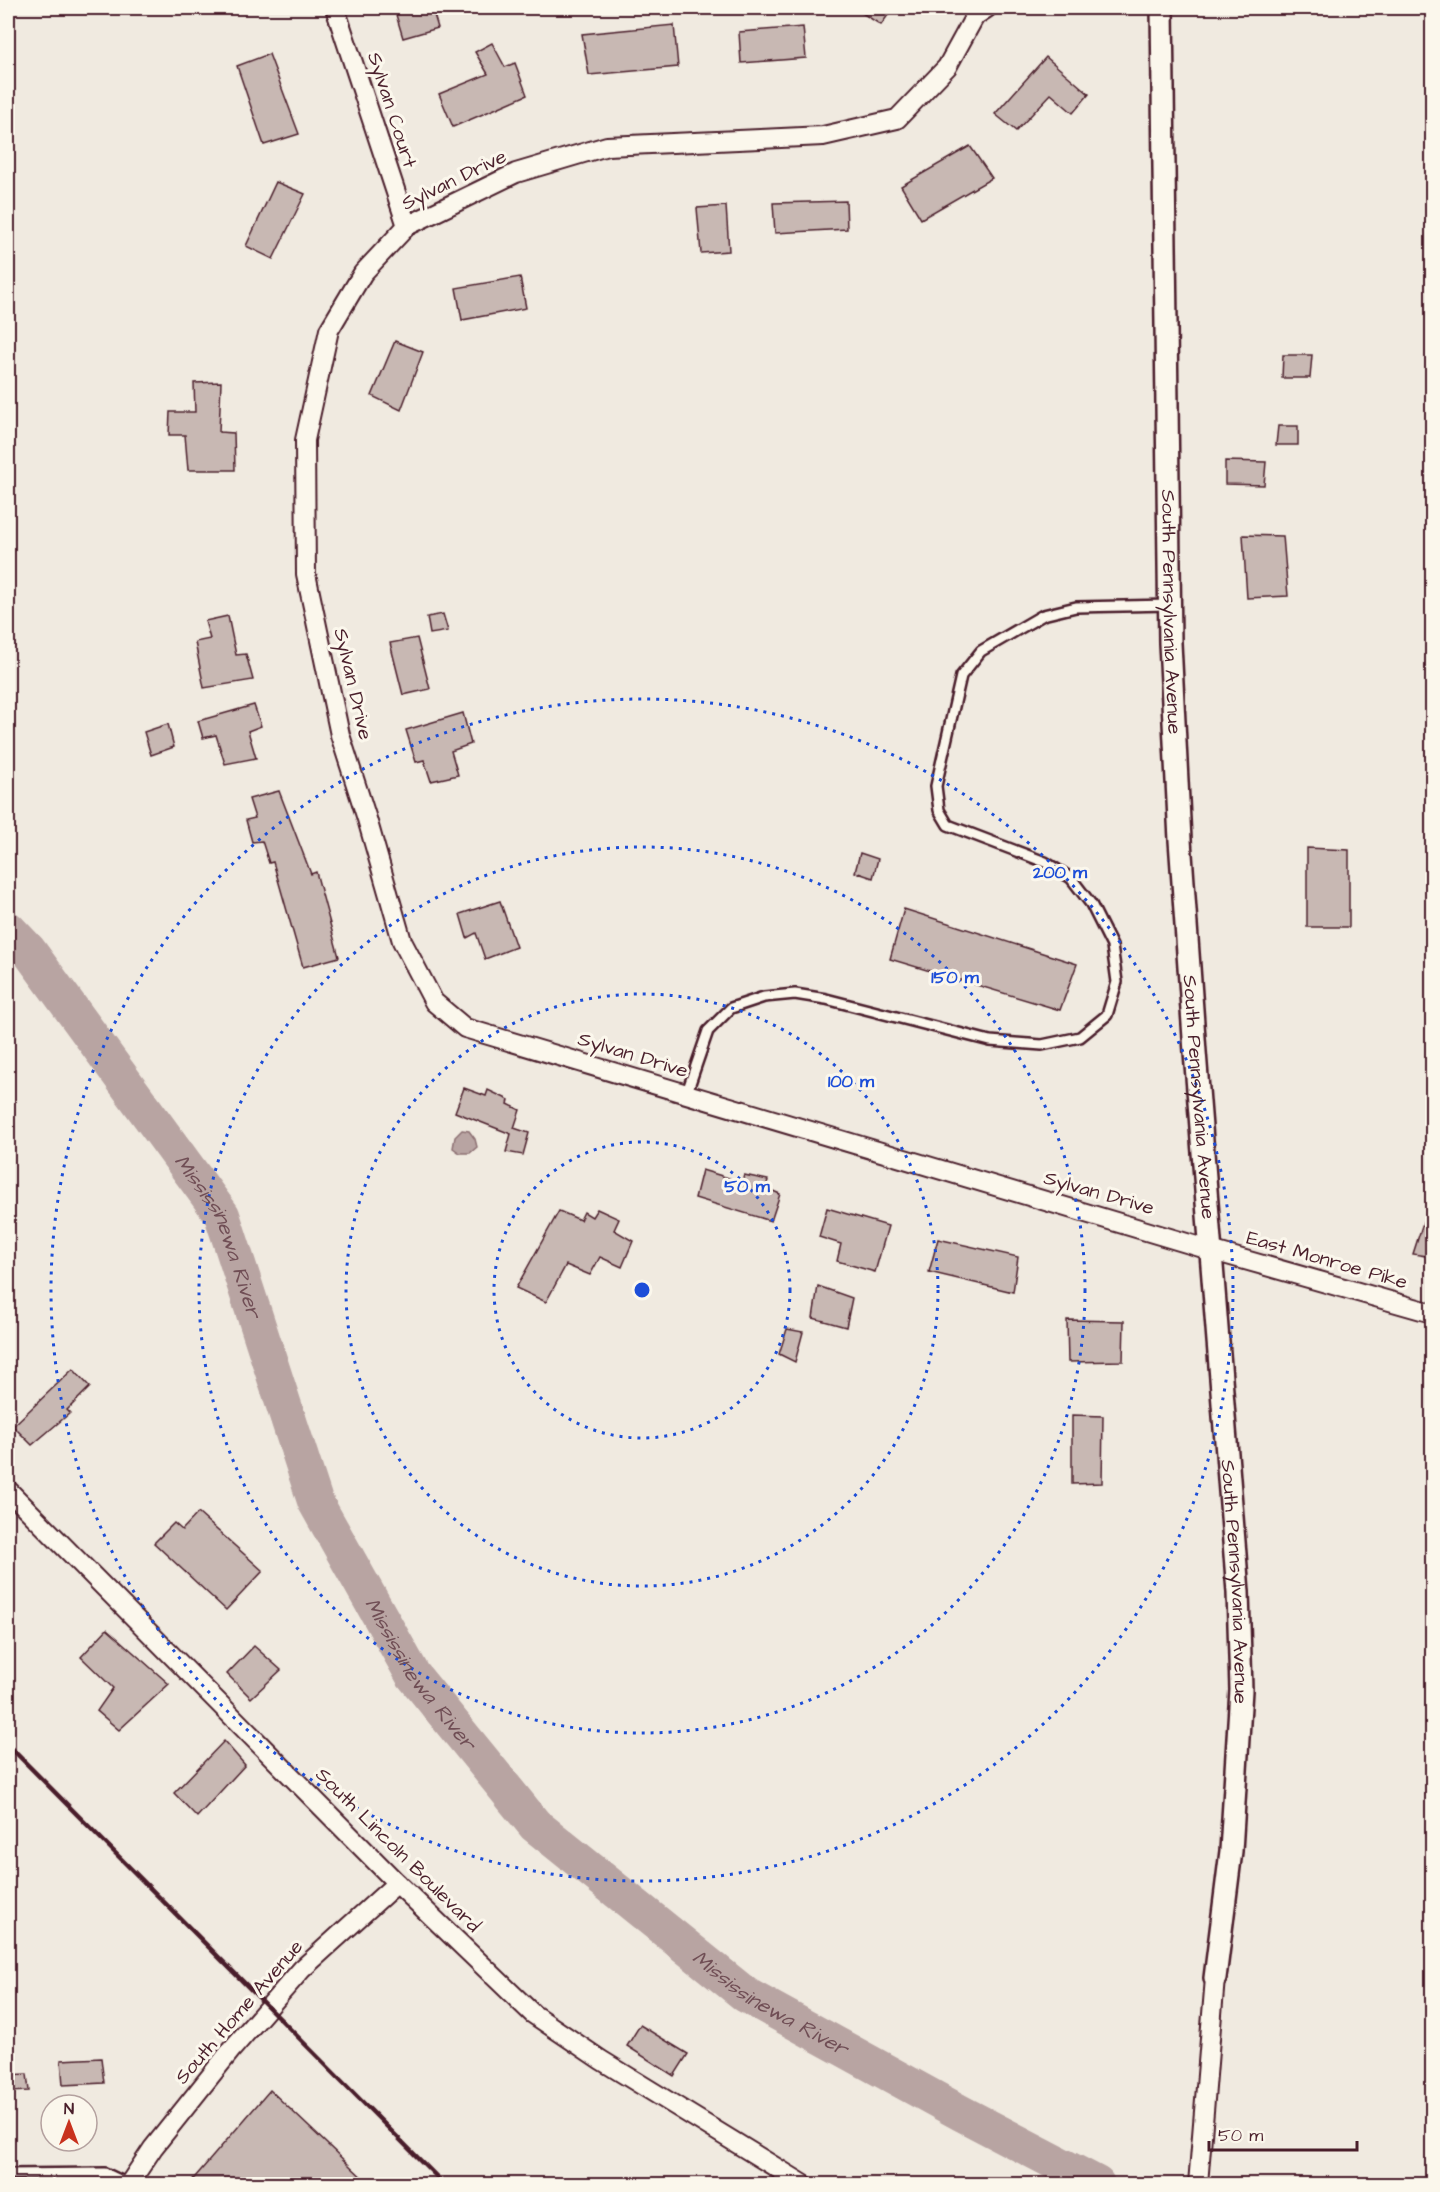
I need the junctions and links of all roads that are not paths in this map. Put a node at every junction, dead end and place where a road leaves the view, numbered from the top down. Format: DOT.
graph roads {
  1 [pos="335,8"];
  2 [pos="987,8"];
  3 [pos="1162,8"];
  4 [pos="407,226"];
  5 [pos="1170,604"];
  6 [pos="686,1095"];
  7 [pos="1210,1250"];
  8 [pos="1432,1313"];
  9 [pos="8,1490"];
  10 [pos="397,1883"];
  11 [pos="1215,1978"];
  12 [pos="8,2174"];
  13 [pos="129,2184"];
  14 [pos="803,2184"];
  15 [pos="1198,2184"];
  1 -- 4 [label="street, Sylvan Court"];
  2 -- 4 [label="street, Sylvan Drive"];
  3 -- 5 [label="street, South Pennsylvania Avenue"];
  4 -- 6 [label="street, Sylvan Drive"];
  5 -- 6 [label="lane"];
  5 -- 7 [label="street, South Pennsylvania Avenue"];
  6 -- 7 [label="street, Sylvan Drive"];
  7 -- 8 [label="street, East Monroe Pike"];
  7 -- 11 [label="street, South Pennsylvania Avenue"];
  9 -- 10 [label="street, South Lincoln Boulevard"];
  10 -- 13 [label="street, South Home Avenue"];
  10 -- 14 [label="street, South Lincoln Boulevard"];
  11 -- 15 [label="street, South Pennsylvania Avenue"];
  12 -- 13 [label="lane"];
}
